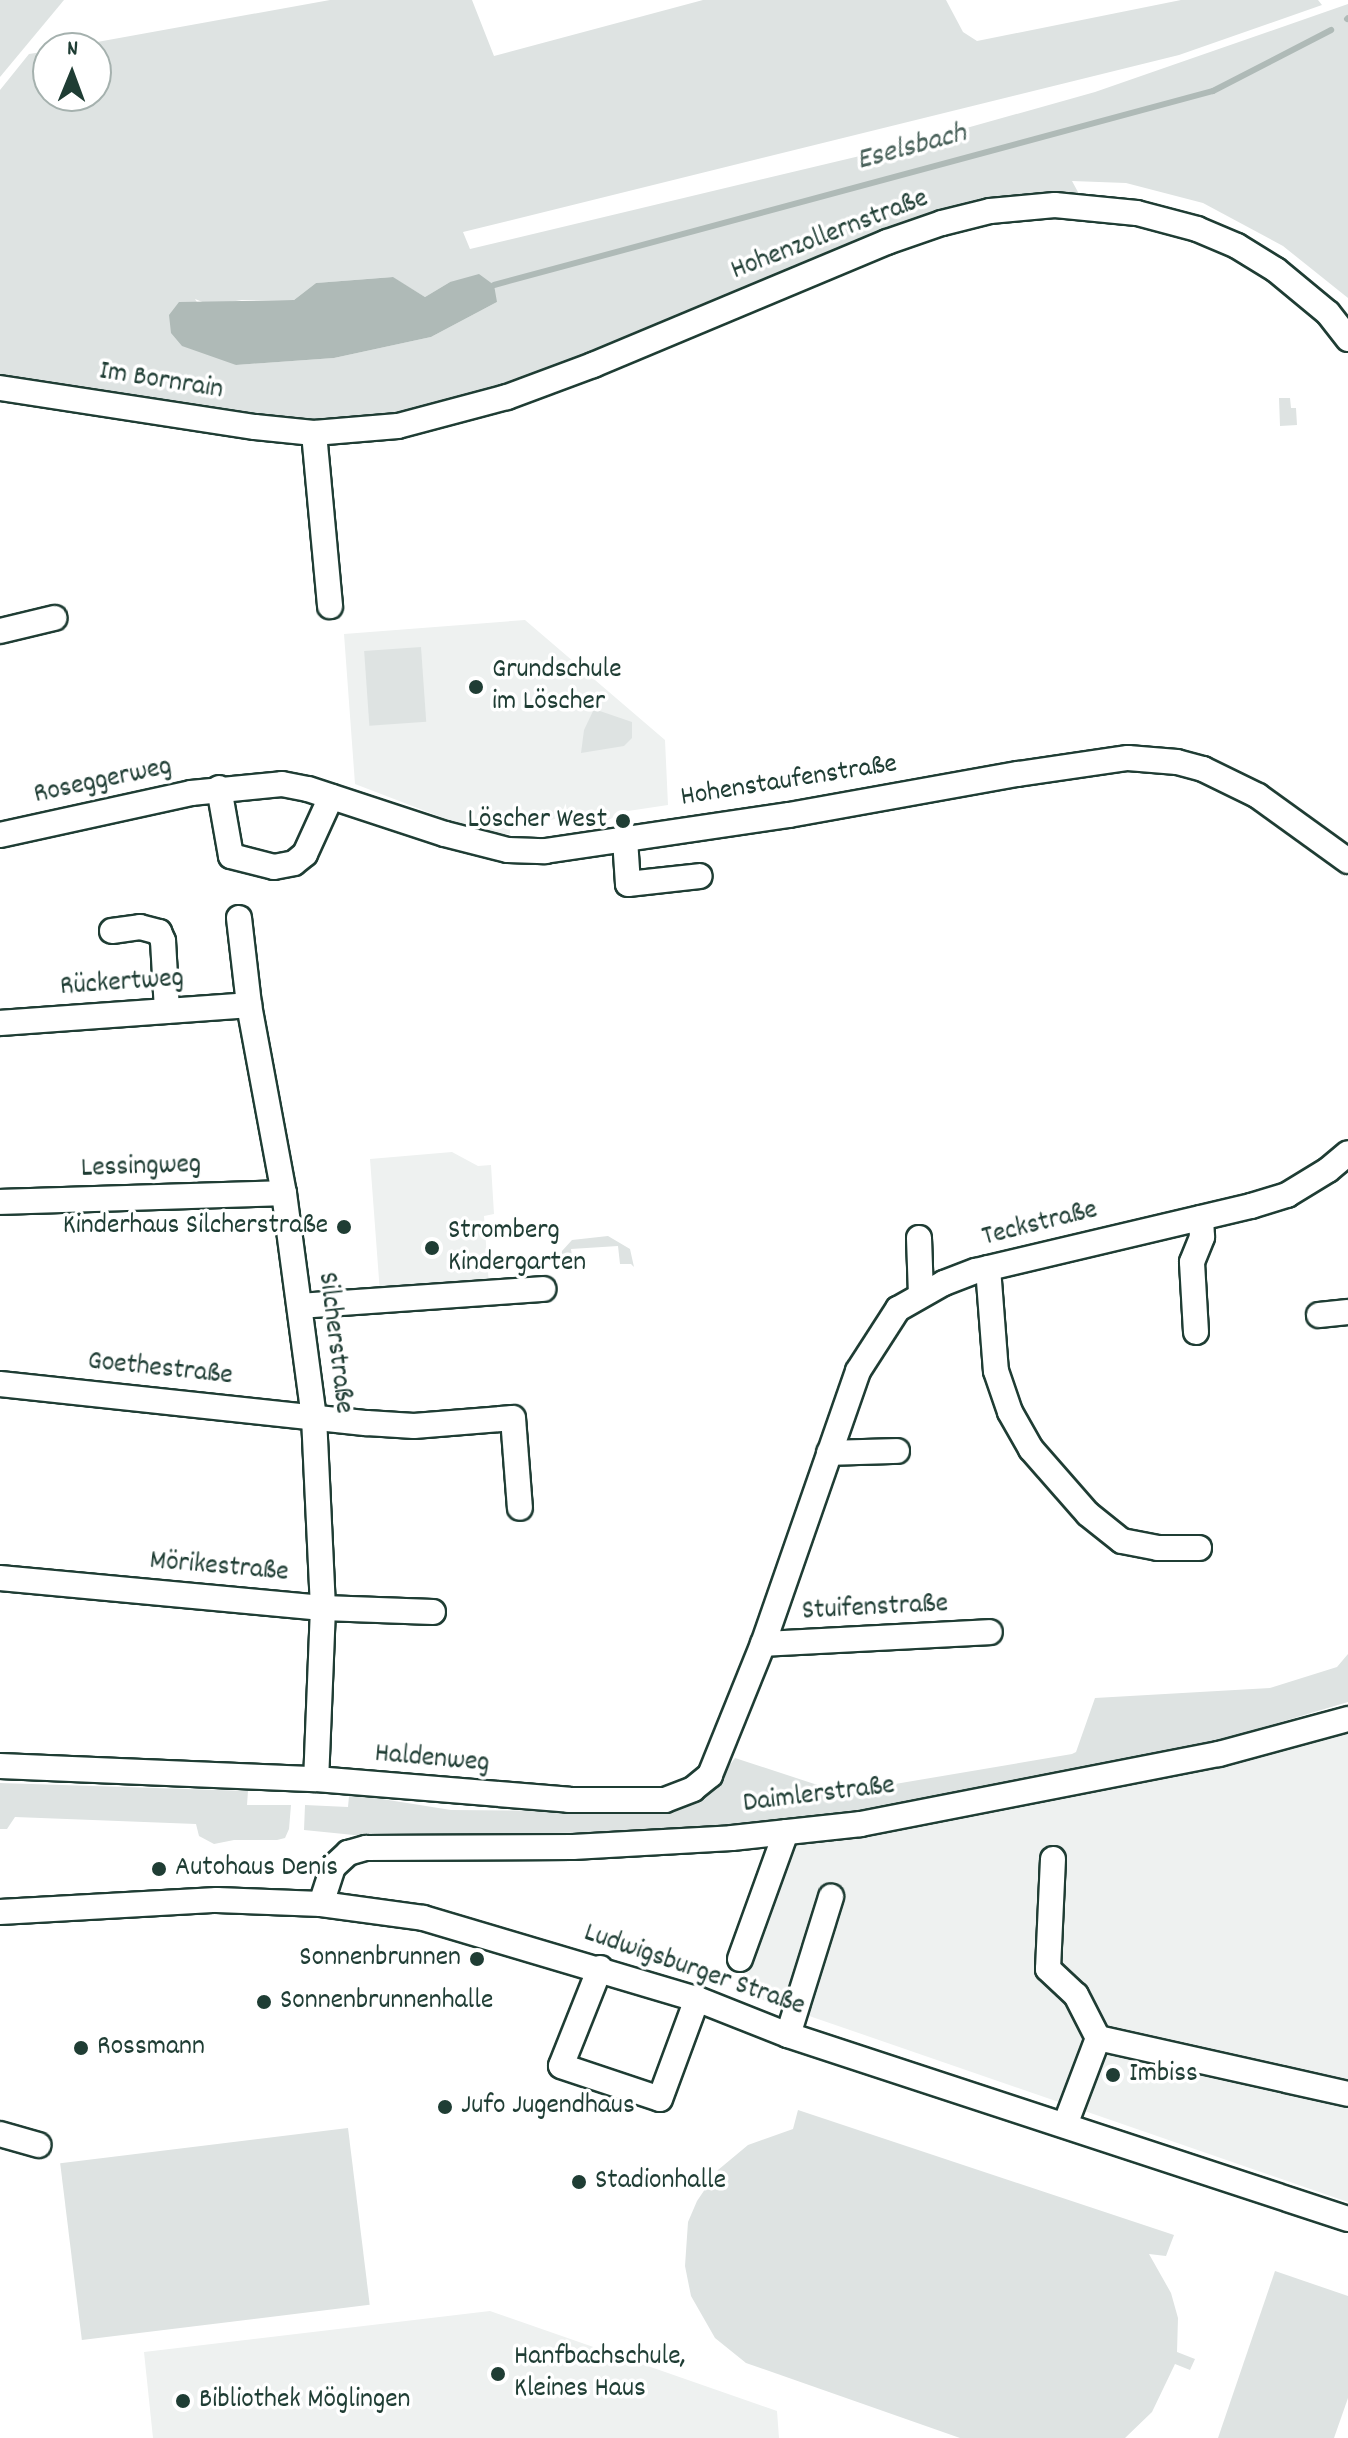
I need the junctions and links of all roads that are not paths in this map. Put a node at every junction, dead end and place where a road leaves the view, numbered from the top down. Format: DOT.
graph roads {
  1 [pos="1348,339"];
  2 [pos="0,388"];
  3 [pos="314,433"];
  4 [pos="330,606"];
  5 [pos="54,618"];
  6 [pos="0,631"];
  7 [pos="219,788"];
  8 [pos="331,797"];
  9 [pos="0,835"];
  10 [pos="625,839"];
  11 [pos="1348,861"];
  12 [pos="700,876"];
  13 [pos="239,918"];
  14 [pos="112,931"];
  15 [pos="249,1005"];
  16 [pos="167,1011"];
  17 [pos="0,1023"];
  18 [pos="1348,1153"];
  19 [pos="284,1193"];
  20 [pos="0,1202"];
  21 [pos="1201,1218"];
  22 [pos="919,1238"];
  23 [pos="988,1268"];
  24 [pos="543,1289"];
  25 [pos="921,1294"];
  26 [pos="300,1306"];
  27 [pos="1348,1312"];
  28 [pos="1319,1315"];
  29 [pos="1196,1332"];
  30 [pos="0,1384"];
  31 [pos="314,1417"];
  32 [pos="897,1451"];
  33 [pos="829,1453"];
  34 [pos="520,1508"];
  35 [pos="1199,1548"];
  36 [pos="0,1578"];
  37 [pos="323,1608"];
  38 [pos="433,1612"];
  39 [pos="990,1632"];
  40 [pos="763,1644"];
  41 [pos="1348,1719"];
  42 [pos="0,1766"];
  43 [pos="316,1779"];
  44 [pos="786,1832"];
  45 [pos="1053,1859"];
  46 [pos="831,1897"];
  47 [pos="321,1904"];
  48 [pos="0,1912"];
  49 [pos="740,1959"];
  50 [pos="600,1968"];
  51 [pos="697,1999"];
  52 [pos="788,2035"];
  53 [pos="1098,2038"];
  54 [pos="1348,2094"];
  55 [pos="1065,2125"];
  56 [pos="0,2134"];
  57 [pos="38,2145"];
  58 [pos="1348,2219"];
  1 -- 3 [label="street, Hohenzollernstraße"];
  2 -- 3 [label="street, Im Bornrain"];
  3 -- 4 [label="street"];
  5 -- 6 [label="street"];
  7 -- 8 [label="street, Hohenstaufenstraße"];
  7 -- 8 [label="street"];
  7 -- 9 [label="street, Roseggerweg"];
  8 -- 10 [label="street, Hohenstaufenstraße"];
  10 -- 11 [label="street, Hohenstaufenstraße"];
  10 -- 12 [label="street"];
  13 -- 15 [label="street, Silcherstraße"];
  14 -- 16 [label="street"];
  15 -- 16 [label="street, Rückertweg"];
  15 -- 19 [label="street, Silcherstraße"];
  16 -- 17 [label="street, Rückertweg"];
  18 -- 21 [label="street, Teckstraße"];
  19 -- 20 [label="street, Lessingweg"];
  19 -- 26 [label="street, Silcherstraße"];
  21 -- 23 [label="street, Teckstraße"];
  21 -- 29 [label="street"];
  22 -- 25 [label="street"];
  23 -- 25 [label="street, Teckstraße"];
  23 -- 35 [label="street"];
  24 -- 26 [label="street"];
  25 -- 33 [label="street, Teckstraße"];
  26 -- 31 [label="street, Silcherstraße"];
  27 -- 28 [label="street"];
  30 -- 31 [label="street, Goethestraße"];
  31 -- 34 [label="street, Goethestraße"];
  31 -- 37 [label="street, Silcherstraße"];
  32 -- 33 [label="street"];
  33 -- 40 [label="street, Teckstraße"];
  36 -- 37 [label="street, Mörikestraße"];
  37 -- 38 [label="street, Mörikestraße"];
  37 -- 43 [label="street, Silcherstraße"];
  39 -- 40 [label="street, Stuifenstraße"];
  40 -- 43 [label="street, Haldenweg"];
  41 -- 44 [label="street, Daimlerstraße"];
  42 -- 43 [label="street, Haldenweg"];
  44 -- 47 [label="street, Daimlerstraße"];
  44 -- 49 [label="street"];
  45 -- 53 [label="street"];
  46 -- 52 [label="street"];
  47 -- 48 [label="street, Ludwigsburger Straße"];
  47 -- 50 [label="street, Ludwigsburger Straße"];
  50 -- 51 [label="street, Ludwigsburger Straße"];
  50 -- 51 [label="street"];
  51 -- 52 [label="street, Ludwigsburger Straße"];
  52 -- 55 [label="street, Ludwigsburger Straße"];
  53 -- 54 [label="street"];
  53 -- 55 [label="street"];
  55 -- 58 [label="street, Ludwigsburger Straße"];
  56 -- 57 [label="street"];
}
